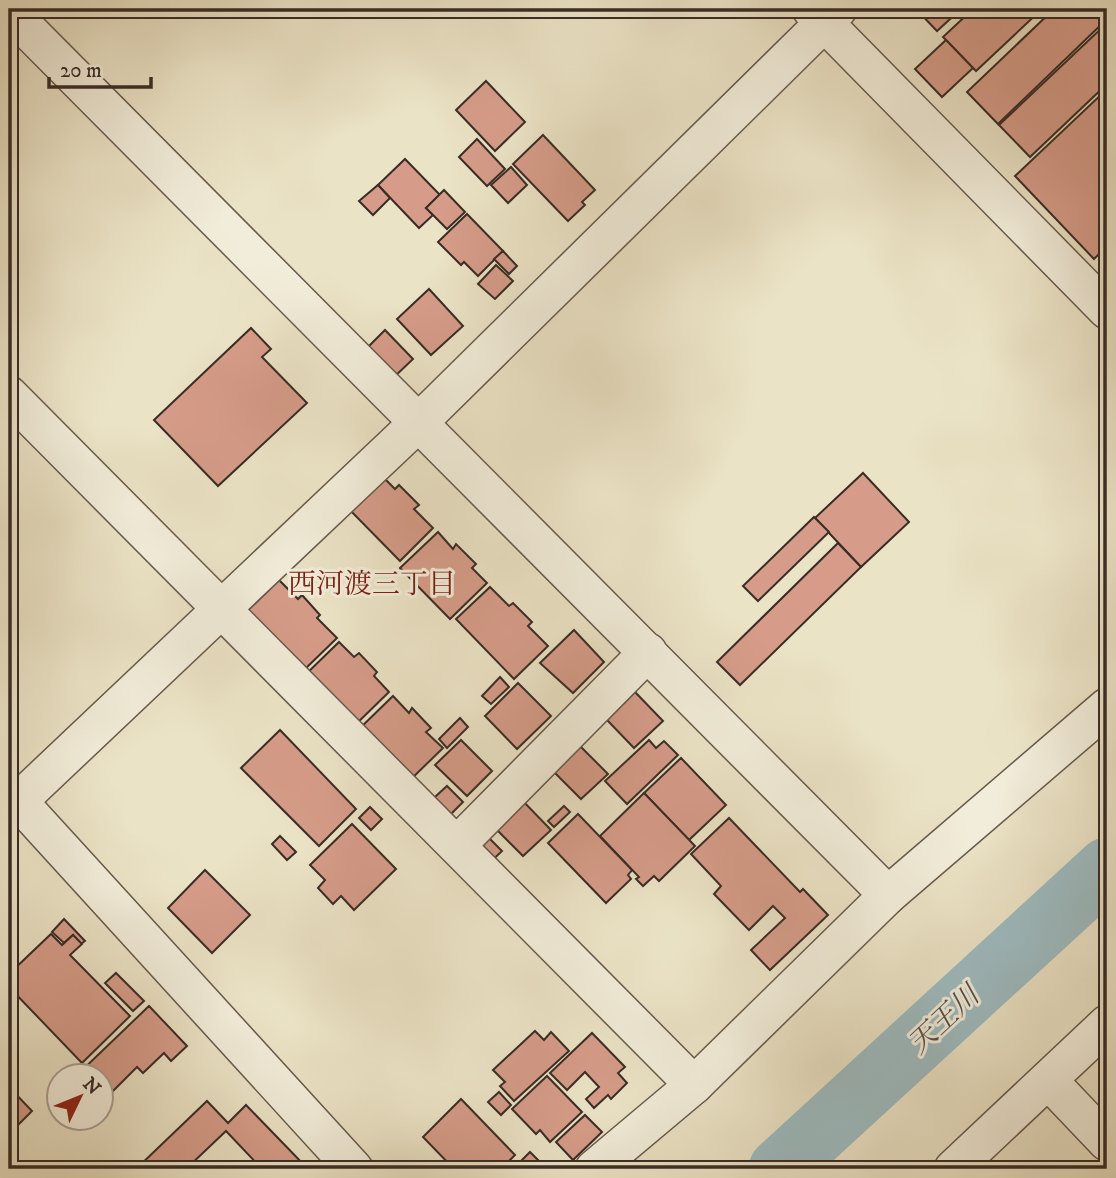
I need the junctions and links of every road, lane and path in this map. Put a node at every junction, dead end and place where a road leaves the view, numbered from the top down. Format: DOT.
graph roads {
  1 [pos="9,11"];
  2 [pos="824,13"];
  3 [pos="1107,310"];
  4 [pos="9,395"];
  5 [pos="419,422"];
  6 [pos="223,610"];
  7 [pos="648,652"];
  8 [pos="1107,707"];
  9 [pos="12,800"];
  10 [pos="457,845"];
  11 [pos="888,895"];
  12 [pos="1107,1024"];
  13 [pos="1048,1080"];
  14 [pos="694,1085"];
  15 [pos="1107,1142"];
  16 [pos="355,1169"];
  17 [pos="594,1169"];
  18 [pos="953,1169"];
  1 -- 5 [label="street"];
  2 -- 3 [label="street"];
  2 -- 5 [label="street"];
  4 -- 6 [label="street"];
  5 -- 6 [label="street"];
  5 -- 7 [label="street"];
  6 -- 9 [label="street"];
  6 -- 10 [label="street"];
  7 -- 10 [label="street"];
  7 -- 11 [label="street"];
  8 -- 11 [label="street"];
  9 -- 16 [label="street"];
  10 -- 14 [label="street"];
  11 -- 14 [label="street"];
  12 -- 13 [label="street"];
  13 -- 15 [label="street"];
  13 -- 18 [label="street"];
  14 -- 17 [label="street"];
}
